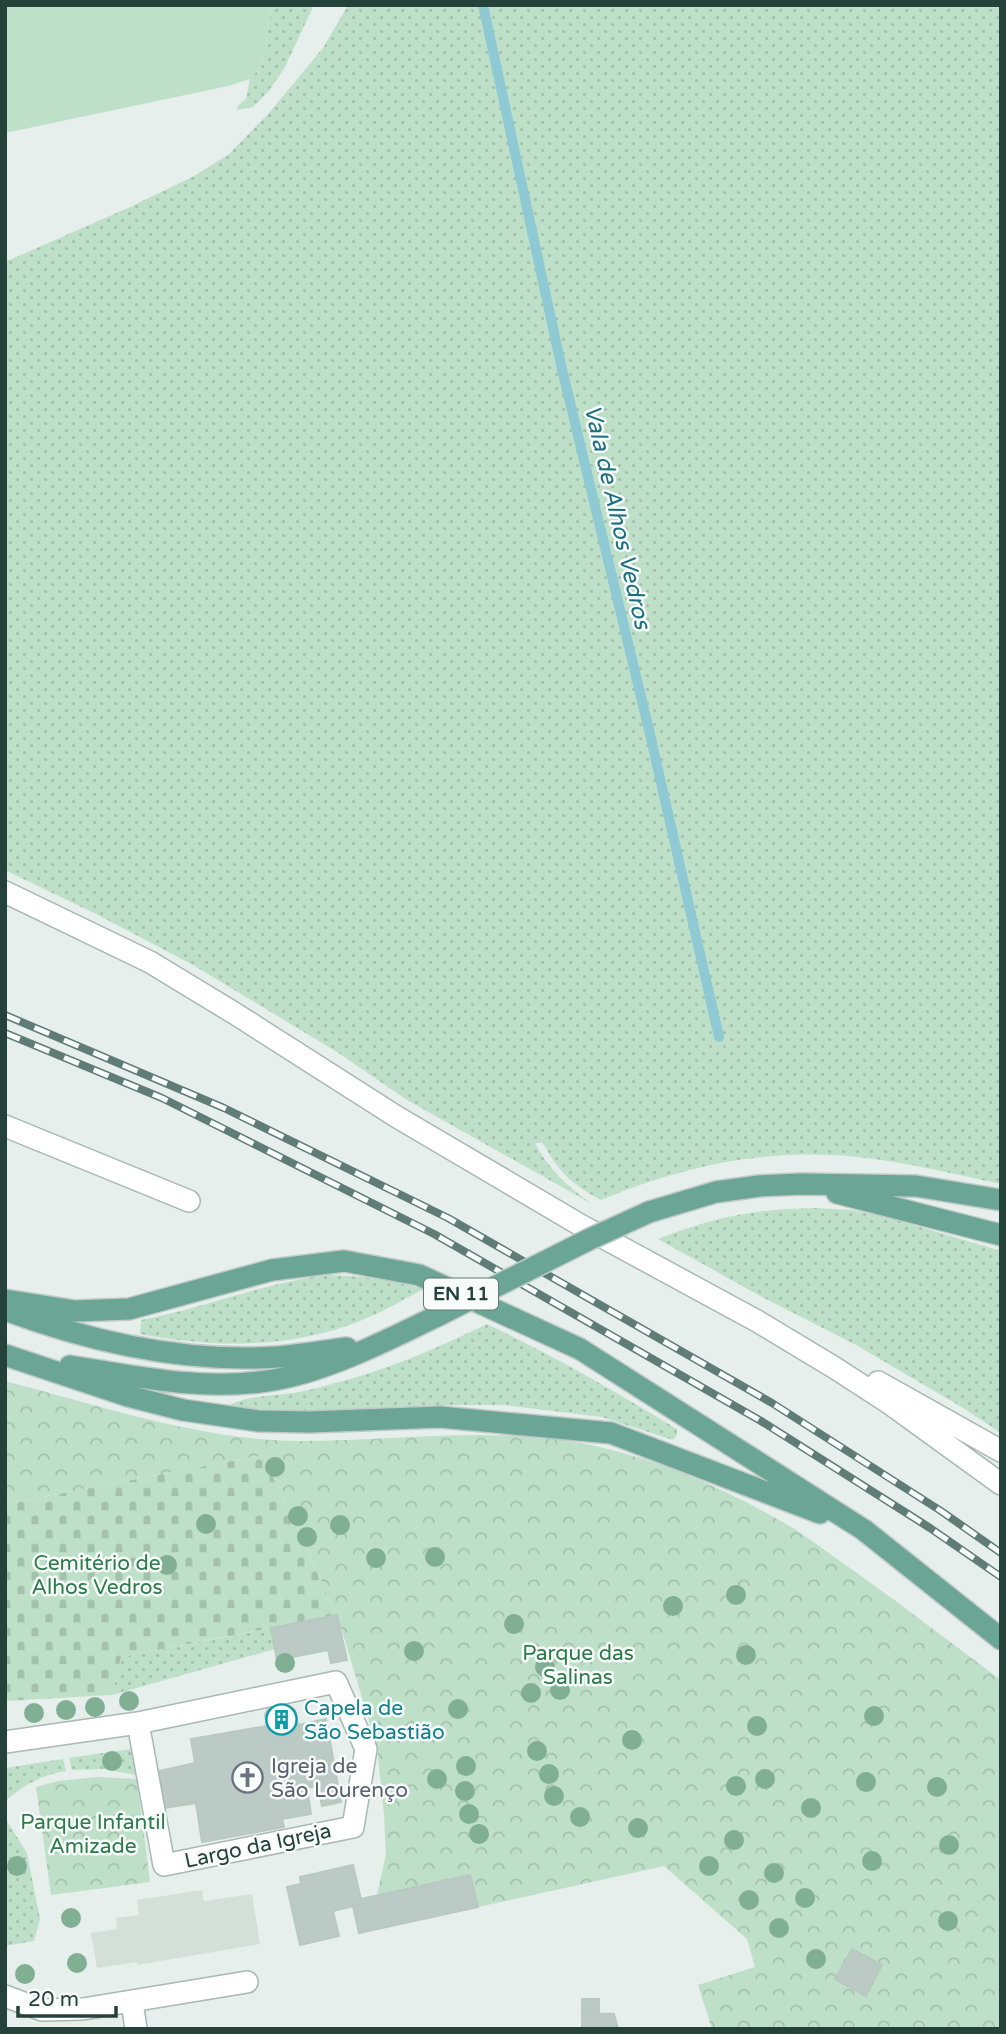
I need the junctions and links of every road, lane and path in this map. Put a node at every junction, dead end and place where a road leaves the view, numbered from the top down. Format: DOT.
graph roads {
  1 [pos="5,892"];
  2 [pos="5,1126"];
  3 [pos="801,1184"];
  4 [pos="1001,1200"];
  5 [pos="189,1201"];
  6 [pos="1001,1235"];
  7 [pos="5,1300"];
  8 [pos="5,1310"];
  9 [pos="757,1321"];
  10 [pos="380,1343"];
  11 [pos="10,1357"];
  12 [pos="1001,1451"];
  13 [pos="1001,1484"];
  14 [pos="864,1530"];
  15 [pos="1001,1639"];
  16 [pos="138,1723"];
  17 [pos="5,1741"];
  18 [pos="247,1982"];
  19 [pos="5,1996"];
  20 [pos="132,2001"];
  21 [pos="136,2029"];
  1 -- 9 [label="street"];
  2 -- 5 [label="street"];
  3 -- 4 [label="main road"];
  3 -- 6 [label="main road"];
  3 -- 10 [label="main road, bridge"];
  7 -- 14 [label="main road, EN 11"];
  8 -- 10 [label="main road"];
  9 -- 12 [label="street"];
  9 -- 13 [label="street"];
  10 -- 11 [label="main road"];
  11 -- 14 [label="main road, EN 11"];
  14 -- 15 [label="main road, EN 11"];
  16 -- 16 [label="street, Largo da Igreja"];
  16 -- 17 [label="street, Largo da Igreja"];
  18 -- 20 [label="street"];
  19 -- 20 [label="street"];
  20 -- 21 [label="street"];
}
